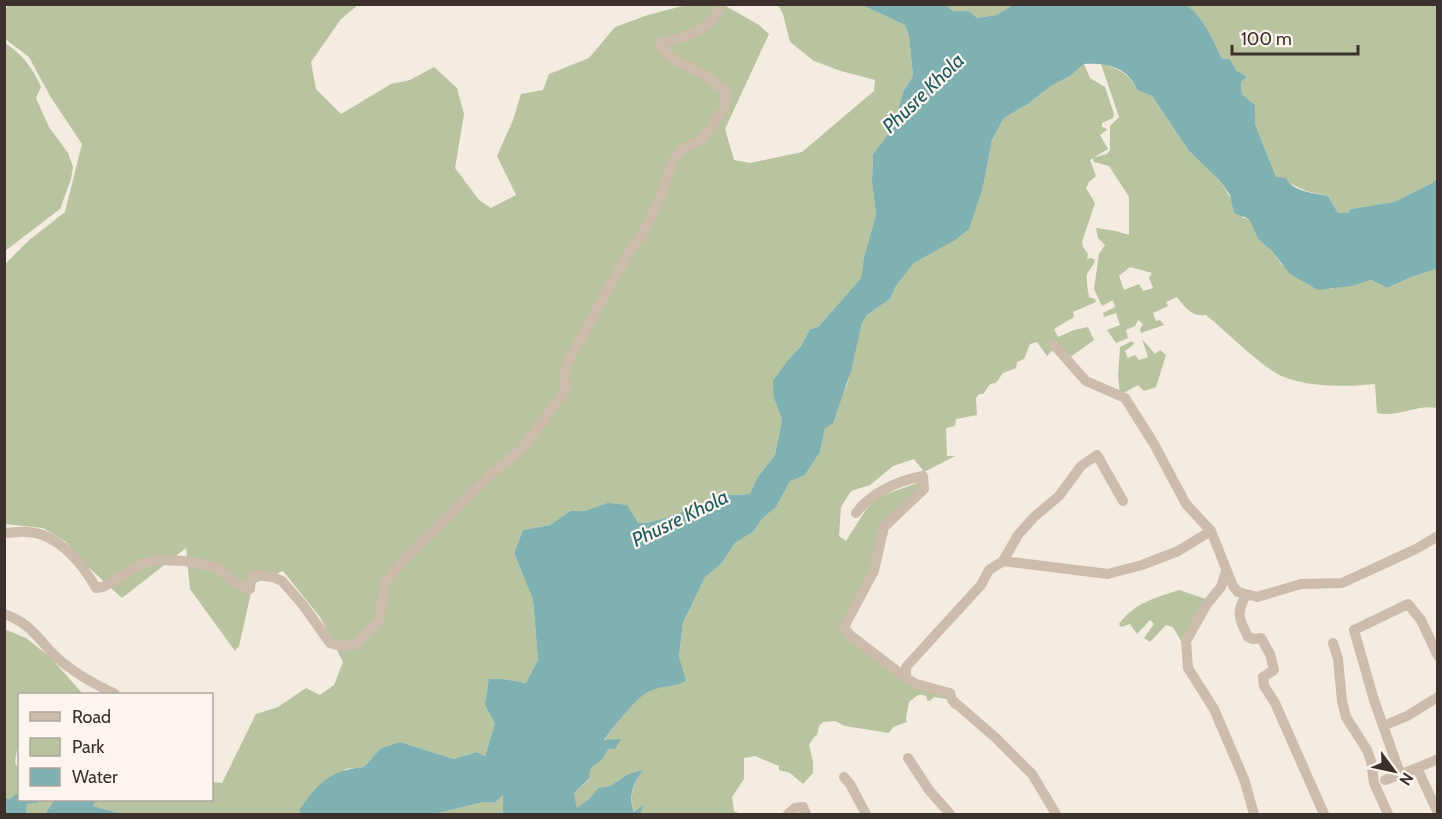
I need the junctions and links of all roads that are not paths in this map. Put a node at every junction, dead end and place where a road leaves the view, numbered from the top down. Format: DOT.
graph roads {
  1 [pos="720,4"];
  2 [pos="1054,345"];
  3 [pos="1124,501"];
  4 [pos="856,513"];
  5 [pos="1210,531"];
  6 [pos="4,533"];
  7 [pos="1437,536"];
  8 [pos="1003,561"];
  9 [pos="1226,571"];
  10 [pos="1246,596"];
  11 [pos="4,614"];
  12 [pos="1333,643"];
  13 [pos="1437,656"];
  14 [pos="906,678"];
  15 [pos="113,693"];
  16 [pos="1437,697"];
  17 [pos="1383,726"];
  18 [pos="908,758"];
  19 [pos="1437,759"];
  20 [pos="1417,768"];
  21 [pos="1402,774"];
  22 [pos="844,777"];
  23 [pos="1386,780"];
  24 [pos="1437,813"];
  25 [pos="788,814"];
  26 [pos="806,814"];
  27 [pos="866,814"];
  28 [pos="950,814"];
  29 [pos="1056,814"];
  30 [pos="1254,814"];
  31 [pos="1323,814"];
  32 [pos="1388,814"];
  1 -- 6 [label="street"];
  2 -- 5 [label="street"];
  3 -- 8 [label="street"];
  4 -- 14 [label="street"];
  5 -- 8 [label="street"];
  5 -- 9 [label="street"];
  7 -- 10 [label="street"];
  8 -- 14 [label="street"];
  9 -- 10 [label="street"];
  9 -- 30 [label="street"];
  10 -- 31 [label="street"];
  11 -- 15 [label="street"];
  12 -- 32 [label="street"];
  13 -- 17 [label="street"];
  14 -- 29 [label="street"];
  16 -- 17 [label="street"];
  17 -- 21 [label="street"];
  18 -- 28 [label="street"];
  19 -- 20 [label="street"];
  20 -- 21 [label="street"];
  20 -- 24 [label="street"];
  21 -- 23 [label="street"];
  22 -- 27 [label="street"];
  25 -- 26 [label="street"];
}
